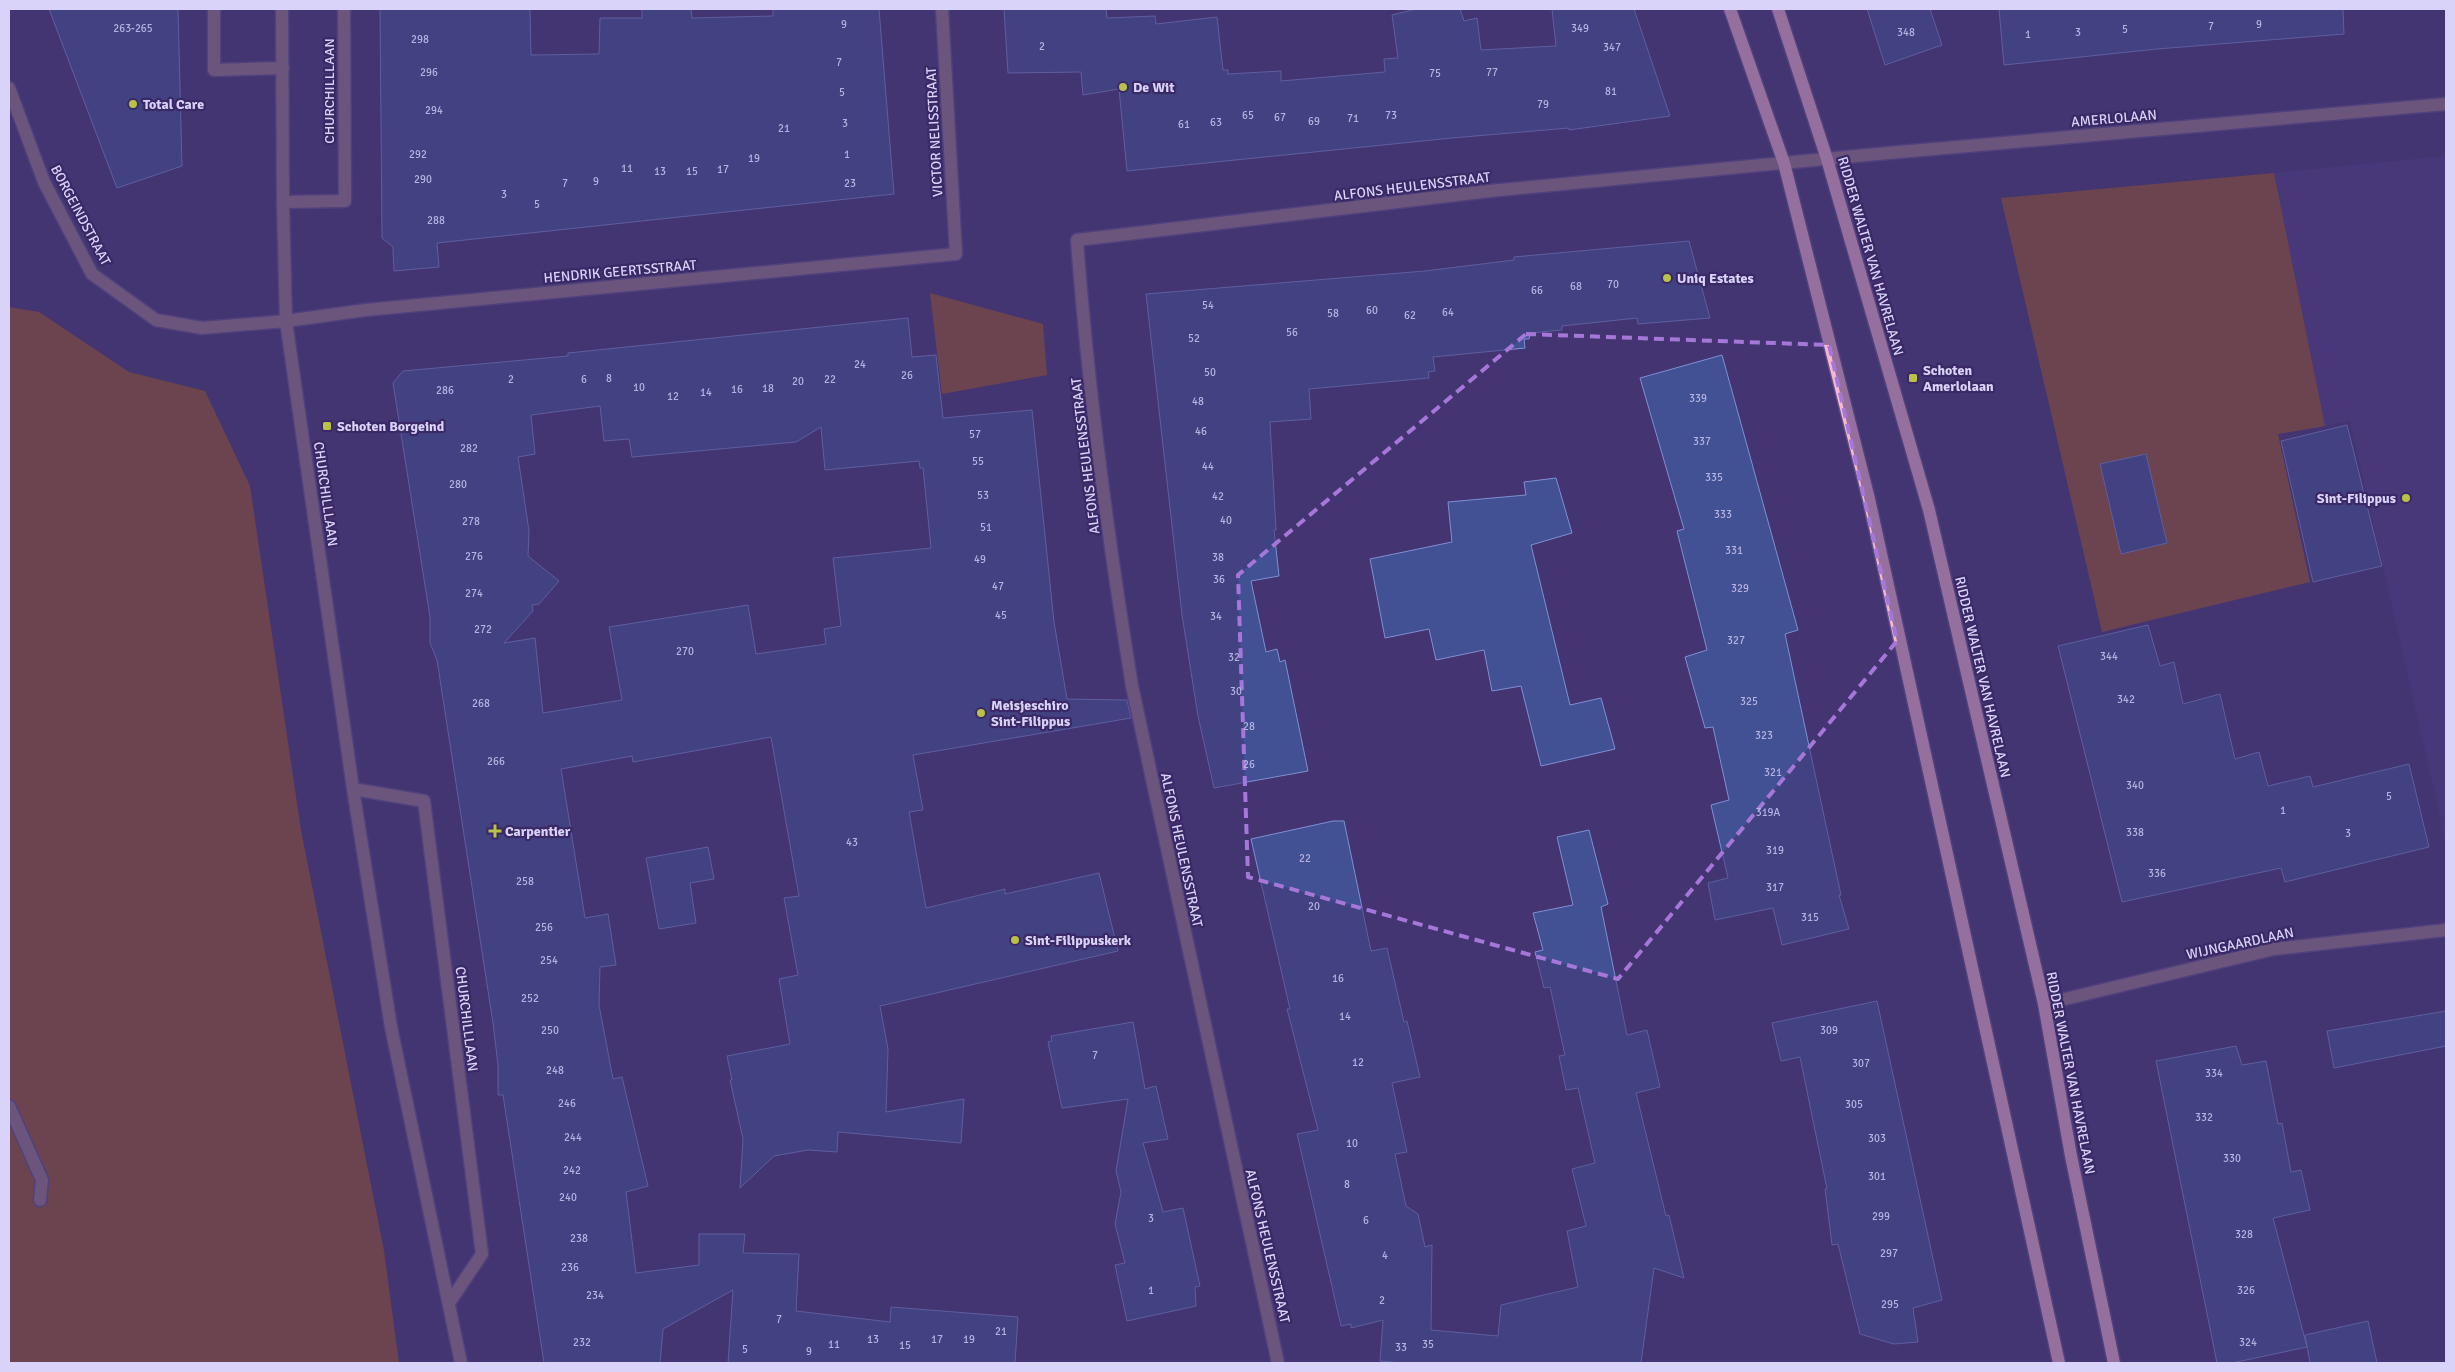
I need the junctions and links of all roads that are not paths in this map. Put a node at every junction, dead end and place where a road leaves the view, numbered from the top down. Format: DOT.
graph roads {
  1 [pos="214,9"];
  2 [pos="282,9"];
  3 [pos="344,9"];
  4 [pos="942,9"];
  5 [pos="1730,9"];
  6 [pos="1778,9"];
  7 [pos="283,68"];
  8 [pos="9,88"];
  9 [pos="2446,104"];
  10 [pos="1827,159"];
  11 [pos="1784,163"];
  12 [pos="283,202"];
  13 [pos="956,254"];
  14 [pos="286,322"];
  15 [pos="353,788"];
  16 [pos="2446,930"];
  17 [pos="2044,1004"];
  18 [pos="9,1106"];
  19 [pos="40,1200"];
  20 [pos="449,1303"];
  21 [pos="461,1363"];
  22 [pos="1278,1363"];
  23 [pos="2059,1363"];
  24 [pos="2114,1363"];
  1 -- 7 [label="street"];
  2 -- 7 [label="street, CHURCHILLLAAN"];
  3 -- 12 [label="street, CHURCHILLLAAN"];
  4 -- 13 [label="street, VICTOR NELISSTRAAT"];
  5 -- 11 [label="main road"];
  6 -- 10 [label="main road, RIDDER WALTER VAN HAVRELAAN"];
  7 -- 12 [label="street, CHURCHILLLAAN"];
  8 -- 14 [label="street, BORGEINDSTRAAT"];
  9 -- 10 [label="street, AMERLOLAAN"];
  10 -- 11 [label="street, AMERLOLAAN"];
  10 -- 17 [label="main road, RIDDER WALTER VAN HAVRELAAN"];
  11 -- 22 [label="street, ALFONS HEULENSSTRAAT"];
  11 -- 23 [label="main road"];
  12 -- 14 [label="street, CHURCHILLLAAN"];
  13 -- 14 [label="street, HENDRIK GEERTSSTRAAT"];
  14 -- 15 [label="street, CHURCHILLLAAN"];
  15 -- 20 [label="street, CHURCHILLLAAN"];
  15 -- 20 [label="street, CHURCHILLLAAN"];
  16 -- 17 [label="street, WIJNGAARDLAAN"];
  17 -- 24 [label="main road, RIDDER WALTER VAN HAVRELAAN"];
  18 -- 19 [label="street"];
  20 -- 21 [label="street, CHURCHILLLAAN"];
}
